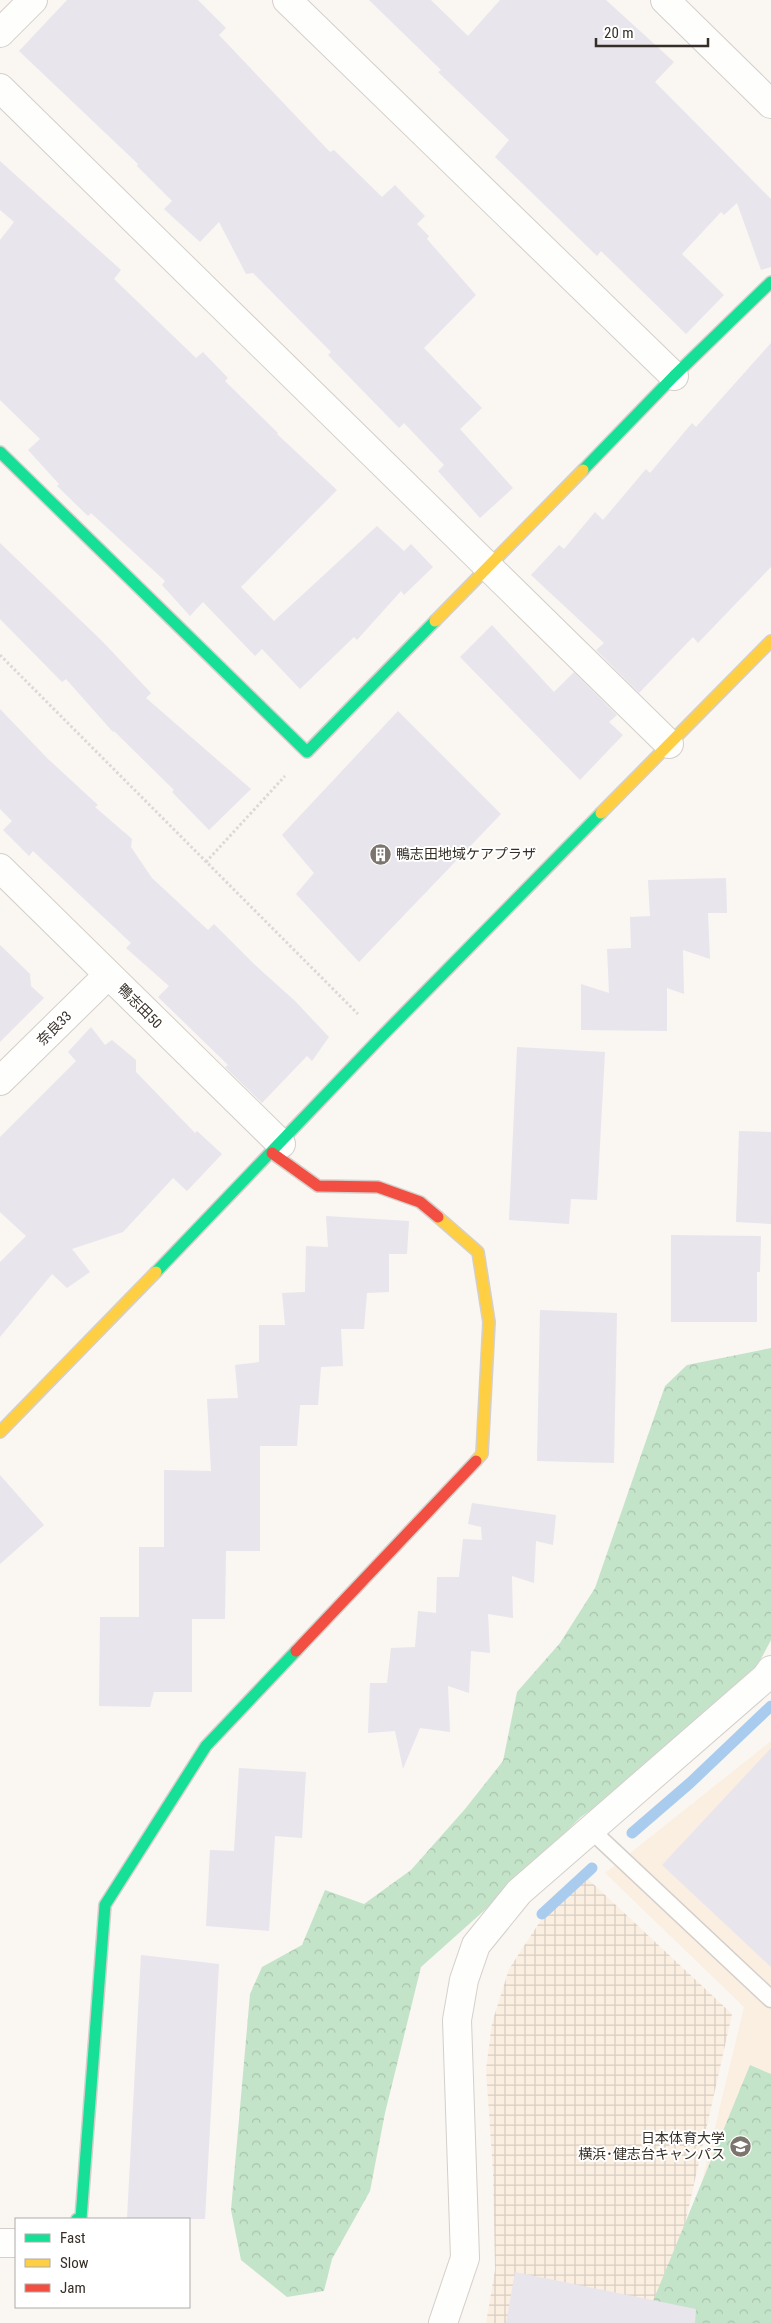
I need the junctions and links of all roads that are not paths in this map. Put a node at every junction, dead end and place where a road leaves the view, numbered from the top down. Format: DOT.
graph roads {
  1 [pos="33,0"];
  2 [pos="287,0"];
  3 [pos="665,0"];
  4 [pos="0,33"];
  5 [pos="0,88"];
  6 [pos="771,104"];
  7 [pos="771,282"];
  8 [pos="674,376"];
  9 [pos="0,452"];
  10 [pos="487,567"];
  11 [pos="771,642"];
  12 [pos="669,744"];
  13 [pos="0,868"];
  14 [pos="108,975"];
  15 [pos="0,1081"];
  16 [pos="276,1149"];
  17 [pos="0,1432"];
  18 [pos="771,1670"];
  19 [pos="592,1831"];
  20 [pos="771,2000"];
  21 [pos="81,2218"];
  22 [pos="0,2243"];
  23 [pos="15,2243"];
  24 [pos="443,2323"];
  1 -- 4 [label="street"];
  2 -- 8 [label="street"];
  3 -- 6 [label="street"];
  5 -- 10 [label="street"];
  7 -- 8 [label="street"];
  8 -- 10 [label="street"];
  9 -- 10 [label="street"];
  10 -- 12 [label="street"];
  11 -- 12 [label="street"];
  12 -- 16 [label="street"];
  13 -- 14 [label="street, 鴨志田50"];
  14 -- 15 [label="street, 奈良33"];
  14 -- 16 [label="street, 鴨志田50"];
  16 -- 17 [label="street"];
  16 -- 21 [label="street"];
  18 -- 19 [label="street"];
  19 -- 20 [label="lane"];
  19 -- 24 [label="street"];
  22 -- 23 [label="street"];
}
